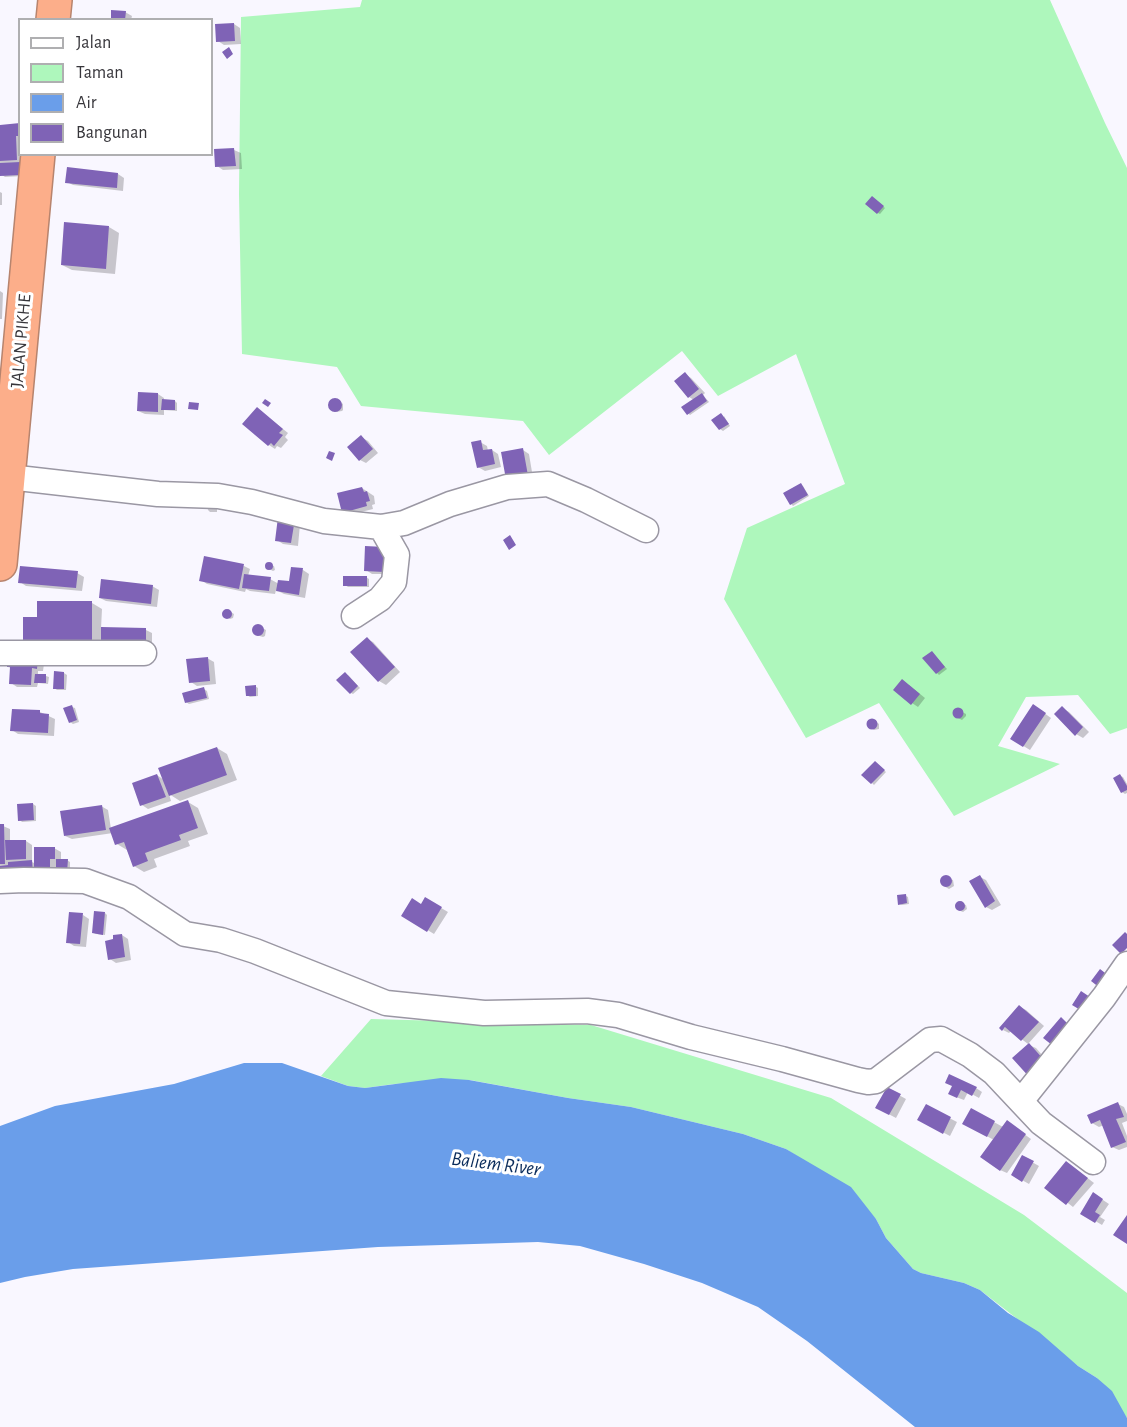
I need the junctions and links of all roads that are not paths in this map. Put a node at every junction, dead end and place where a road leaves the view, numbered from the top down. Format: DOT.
graph roads {
  1 [pos="55,0"];
  2 [pos="53,18"];
  3 [pos="38,156"];
  4 [pos="9,477"];
  5 [pos="381,527"];
  6 [pos="646,530"];
  7 [pos="0,564"];
  8 [pos="354,616"];
  9 [pos="0,653"];
  10 [pos="144,653"];
  11 [pos="0,882"];
  12 [pos="1127,964"];
  13 [pos="1021,1101"];
  14 [pos="1092,1162"];
  1 -- 2 [label="highway"];
  3 -- 4 [label="highway, JALAN PIKHE"];
  4 -- 5 [label="street"];
  4 -- 7 [label="highway, JALAN PIKHE"];
  5 -- 6 [label="street"];
  5 -- 8 [label="street"];
  9 -- 10 [label="street"];
  11 -- 13 [label="street"];
  12 -- 13 [label="street"];
  13 -- 14 [label="street"];
}
